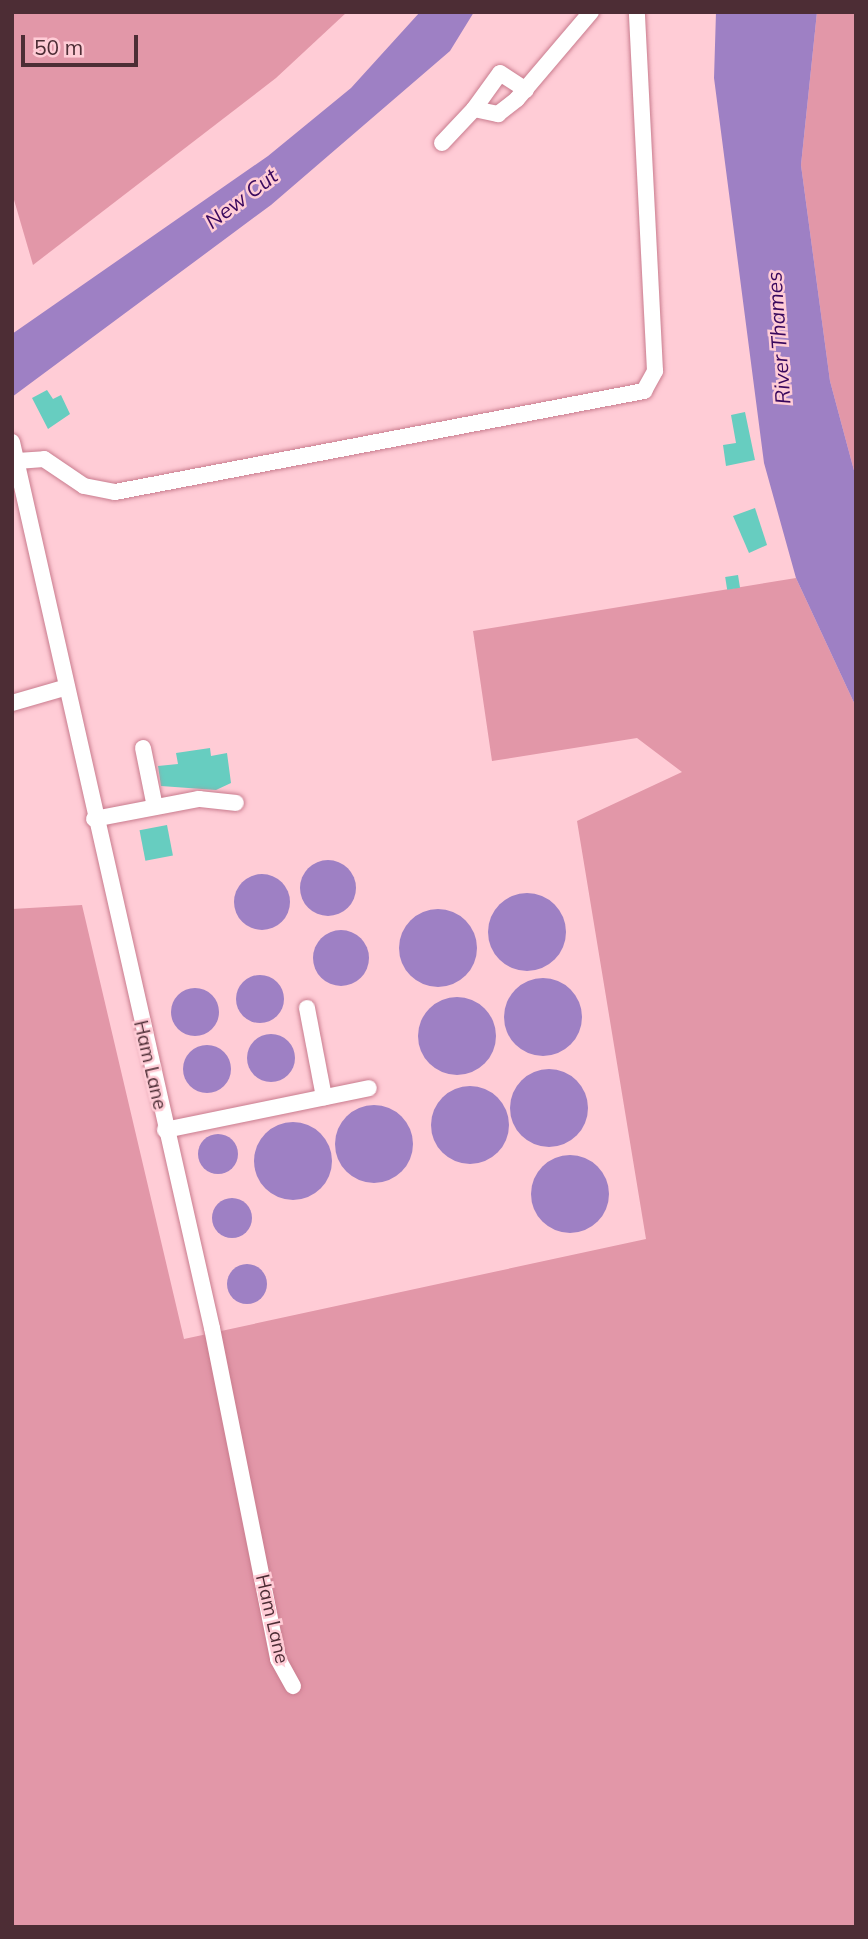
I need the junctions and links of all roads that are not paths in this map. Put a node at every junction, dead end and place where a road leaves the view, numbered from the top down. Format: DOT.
graph roads {
  1 [pos="592,12"];
  2 [pos="637,12"];
  3 [pos="526,90"];
  4 [pos="474,108"];
  5 [pos="442,143"];
  6 [pos="12,442"];
  7 [pos="17,461"];
  8 [pos="16,481"];
  9 [pos="64,688"];
  10 [pos="12,703"];
  11 [pos="143,748"];
  12 [pos="236,803"];
  13 [pos="155,807"];
  14 [pos="94,819"];
  15 [pos="307,1008"];
  16 [pos="369,1088"];
  17 [pos="324,1097"];
  18 [pos="165,1130"];
  19 [pos="293,1686"];
  1 -- 3 [label="street"];
  2 -- 7 [label="street"];
  3 -- 4 [label="street"];
  3 -- 4 [label="street"];
  4 -- 5 [label="street"];
  6 -- 7 [label="street, Ham Lane"];
  7 -- 8 [label="street, Ham Lane"];
  8 -- 9 [label="street, Ham Lane"];
  9 -- 10 [label="street"];
  9 -- 14 [label="street, Ham Lane"];
  11 -- 13 [label="street"];
  12 -- 13 [label="street"];
  13 -- 14 [label="street"];
  14 -- 18 [label="street, Ham Lane"];
  15 -- 17 [label="street"];
  16 -- 17 [label="street"];
  17 -- 18 [label="street"];
  18 -- 19 [label="street, Ham Lane"];
}
